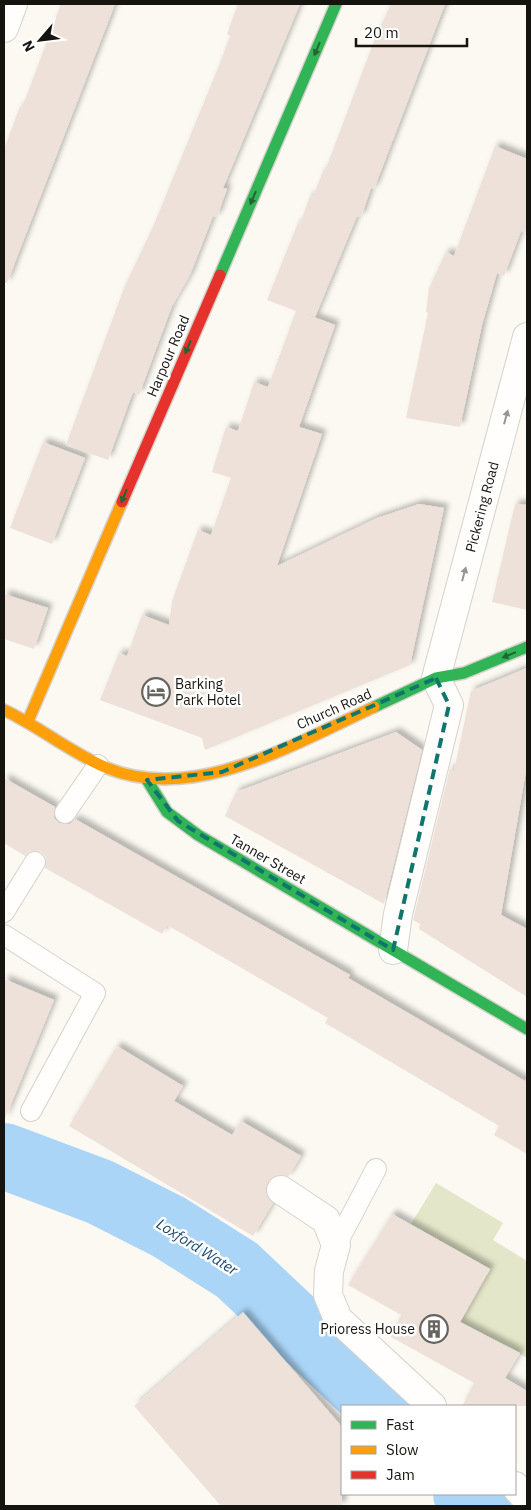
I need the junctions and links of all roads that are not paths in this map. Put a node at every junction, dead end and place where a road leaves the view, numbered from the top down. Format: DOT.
graph roads {
  1 [pos="14,4"];
  2 [pos="336,4"];
  3 [pos="4,28"];
  4 [pos="527,337"];
  5 [pos="527,647"];
  6 [pos="436,678"];
  7 [pos="4,710"];
  8 [pos="28,721"];
  9 [pos="98,765"];
  10 [pos="147,780"];
  11 [pos="65,813"];
  12 [pos="35,862"];
  13 [pos="4,912"];
  14 [pos="4,935"];
  15 [pos="393,950"];
  16 [pos="527,1029"];
  17 [pos="31,1111"];
  18 [pos="376,1169"];
  19 [pos="281,1190"];
  20 [pos="336,1245"];
  21 [pos="431,1405"];
  22 [pos="516,1487"];
  23 [pos="527,1500"];
  1 -- 3 [label="street"];
  2 -- 8 [label="street, Harpour Road, one-way"];
  6 -- 4 [label="street, Pickering Road, one-way"];
  5 -- 6 [label="street, Church Road, one-way"];
  6 -- 10 [label="street, Church Road"];
  6 -- 15 [label="street"];
  7 -- 8 [label="street"];
  8 -- 9 [label="street"];
  9 -- 10 [label="street"];
  9 -- 11 [label="lane"];
  10 -- 15 [label="street, Tanner Street"];
  12 -- 13 [label="lane"];
  14 -- 17 [label="lane"];
  15 -- 16 [label="street, Tanner Street"];
  18 -- 20 [label="lane"];
  19 -- 20 [label="street"];
  20 -- 21 [label="street"];
  22 -- 23 [label="street"];
}
